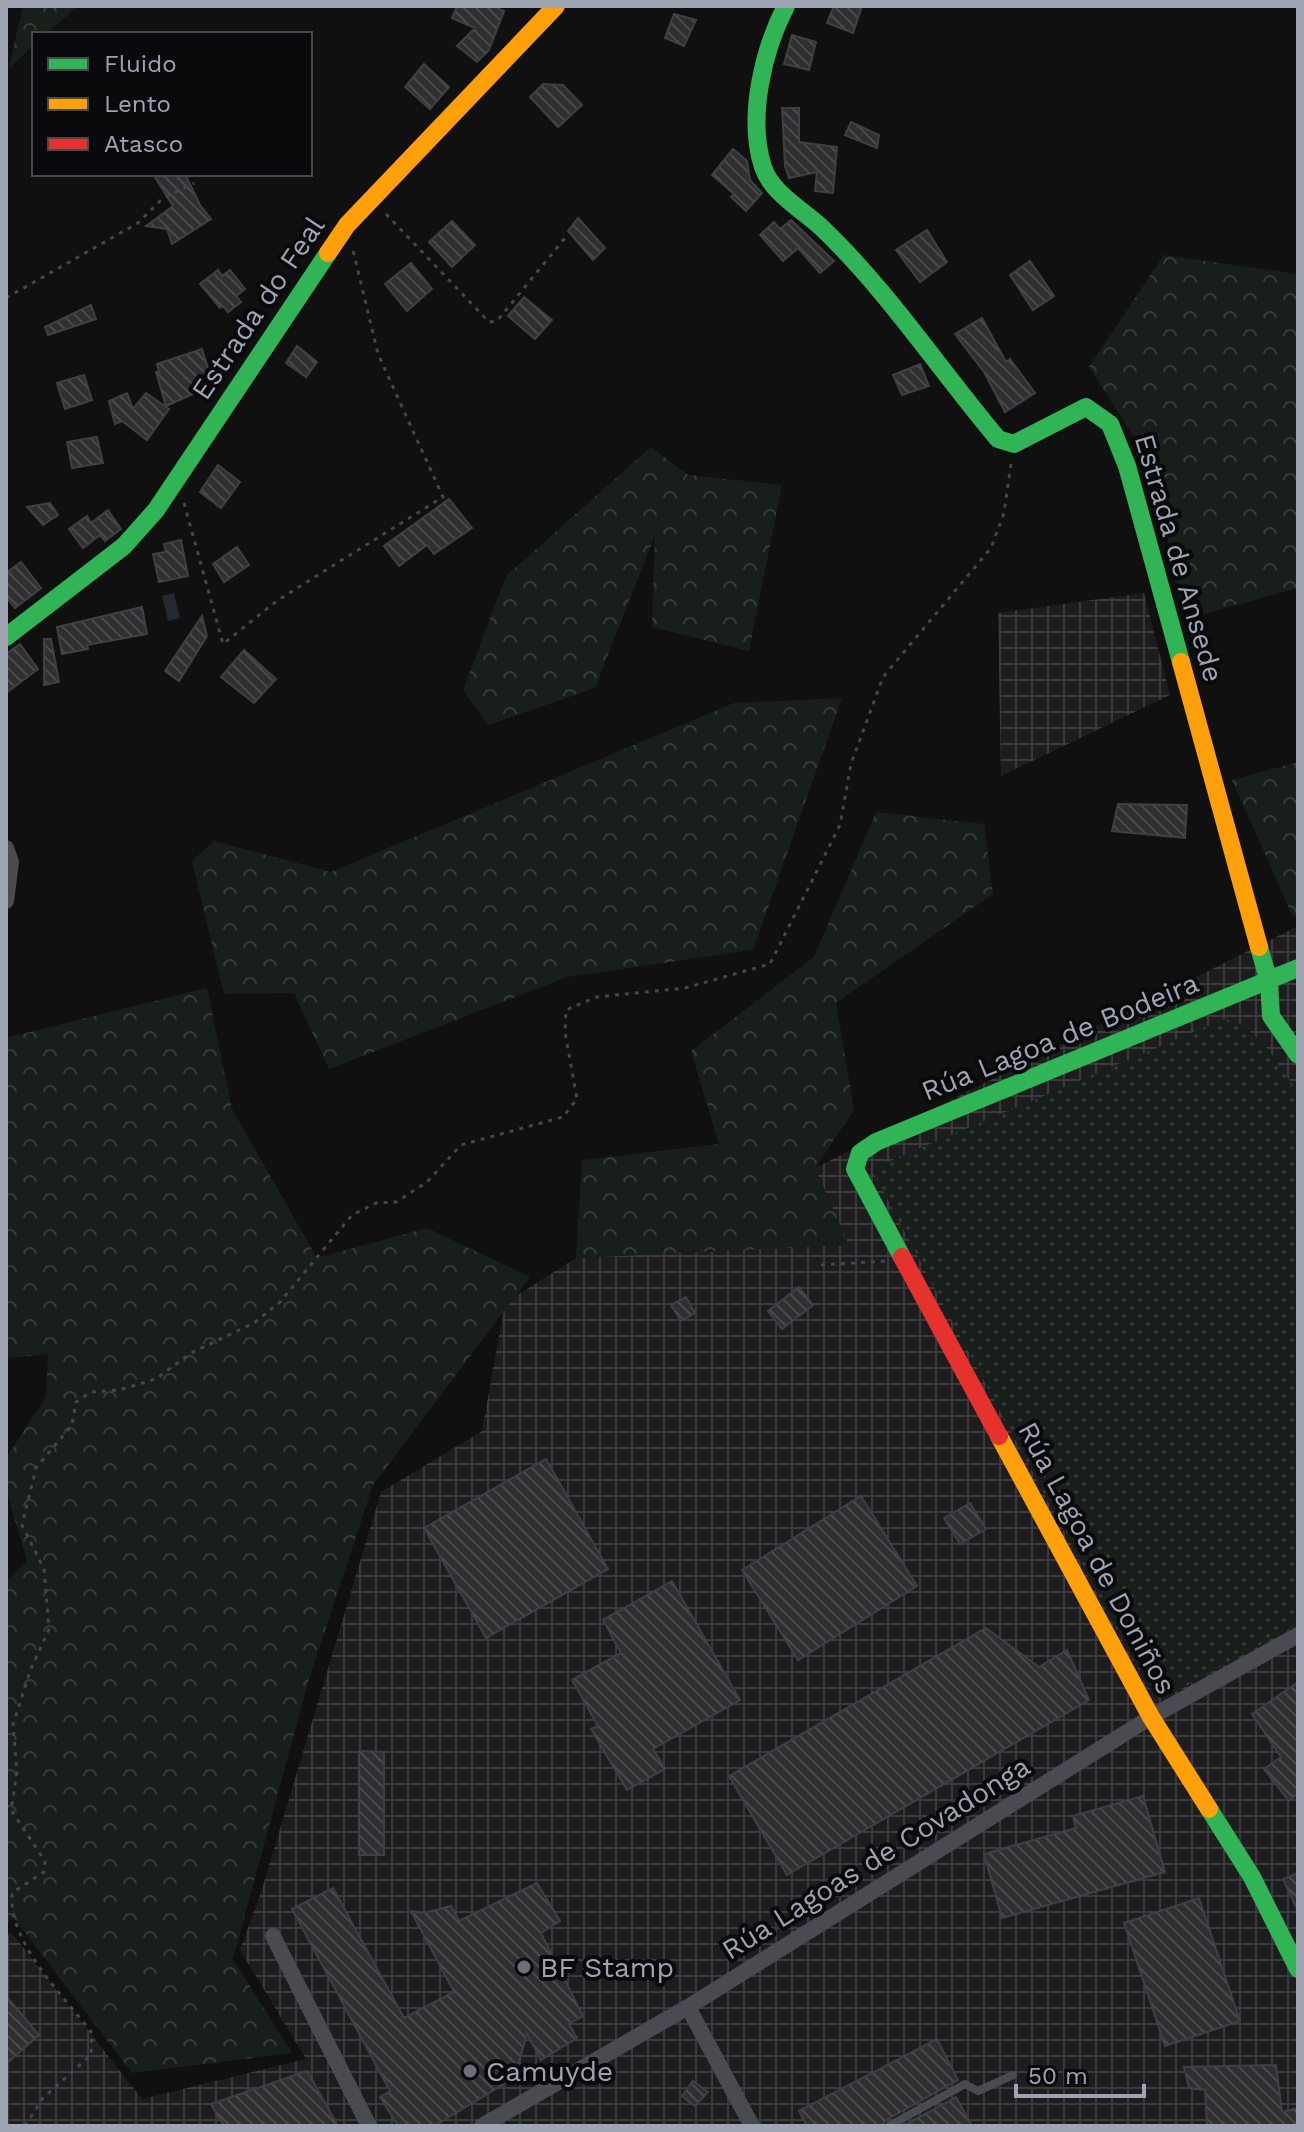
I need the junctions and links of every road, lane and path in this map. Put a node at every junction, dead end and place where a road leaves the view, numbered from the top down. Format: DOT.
graph roads {
  1 [pos="556,6"];
  2 [pos="786,6"];
  3 [pos="194,183"];
  4 [pos="372,199"];
  5 [pos="347,225"];
  6 [pos="565,238"];
  7 [pos="6,298"];
  8 [pos="1014,444"];
  9 [pos="177,480"];
  10 [pos="6,637"];
  11 [pos="6,848"];
  12 [pos="6,901"];
  13 [pos="1298,968"];
  14 [pos="1269,982"];
  15 [pos="1298,1055"];
  16 [pos="855,1169"];
  17 [pos="904,1260"];
  18 [pos="821,1265"];
  19 [pos="1298,1635"];
  20 [pos="1151,1717"];
  21 [pos="273,1936"];
  22 [pos="1298,1969"];
  23 [pos="688,2007"];
  24 [pos="1013,2075"];
  25 [pos="25,2126"];
  26 [pos="369,2126"];
  27 [pos="482,2126"];
  28 [pos="752,2126"];
  29 [pos="889,2126"];
  1 -- 4 [label="street, Estrada do Feal"];
  2 -- 8 [label="street"];
  3 -- 7 [label="path"];
  4 -- 5 [label="street, Estrada do Feal"];
  4 -- 6 [label="path"];
  5 -- 9 [label="street, Estrada do Feal"];
  5 -- 9 [label="path"];
  8 -- 14 [label="street, Estrada de Ansede"];
  8 -- 25 [label="path"];
  9 -- 10 [label="street, Estrada do Feal"];
  11 -- 12 [label="street"];
  13 -- 14 [label="street, Rúa Lagoa de Bodeira"];
  14 -- 15 [label="street, Estrada de Ansede"];
  14 -- 16 [label="street, Rúa Lagoa de Bodeira"];
  16 -- 17 [label="street, Rúa Lagoa de Doniños"];
  17 -- 18 [label="path"];
  17 -- 20 [label="street, Rúa Lagoa de Doniños"];
  19 -- 20 [label="street, Rúa Lagoas de Covadonga"];
  20 -- 22 [label="street, Rúa Lagoa de Doniños"];
  20 -- 23 [label="street, Rúa Lagoas de Covadonga"];
  21 -- 26 [label="street"];
  23 -- 27 [label="street, Rúa Lagoas de Covadonga"];
  23 -- 28 [label="street"];
  24 -- 29 [label="lane"];
}
